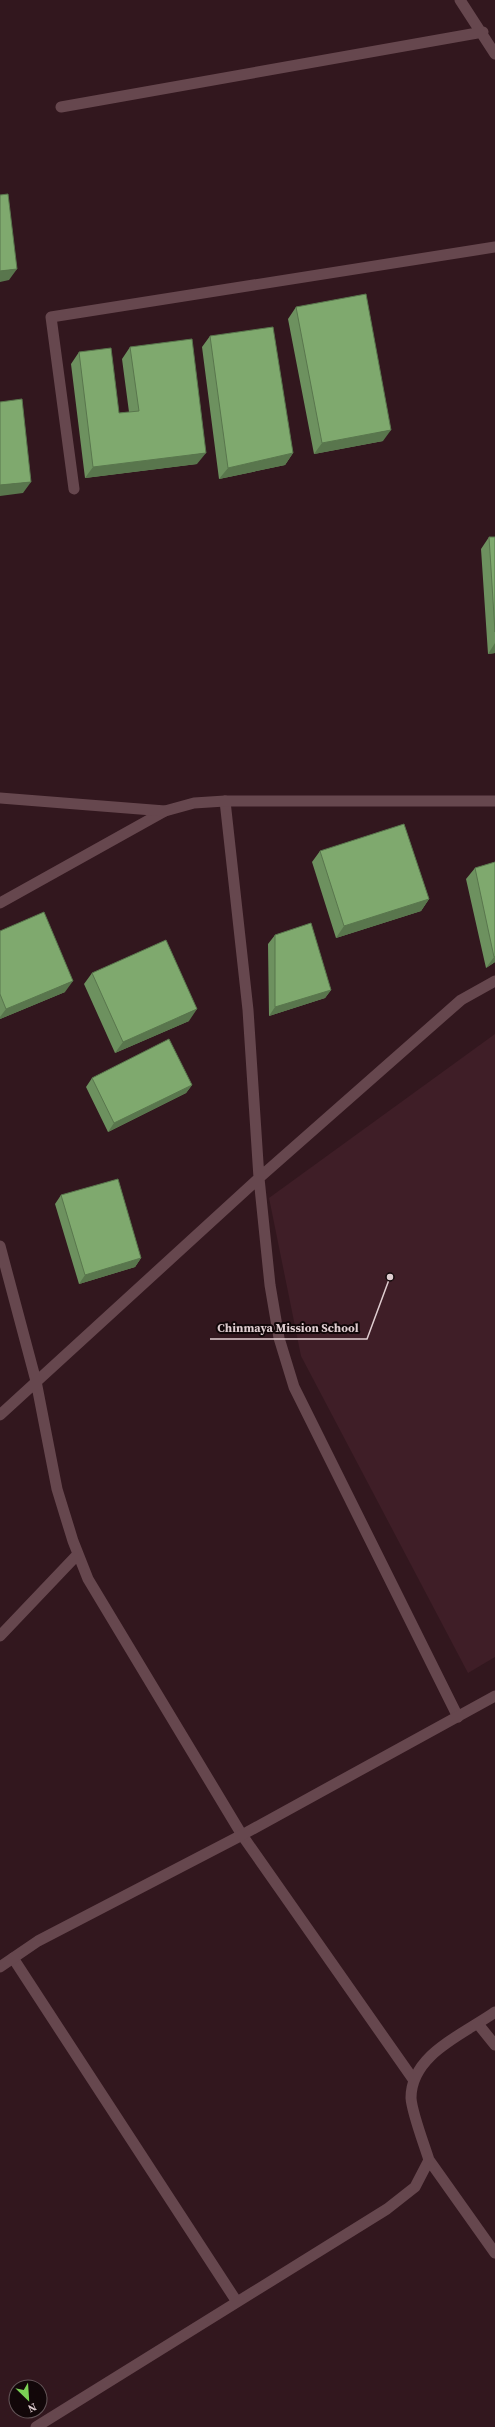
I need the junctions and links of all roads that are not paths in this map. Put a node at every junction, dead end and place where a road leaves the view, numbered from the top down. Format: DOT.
graph roads {
  1 [pos="460,0"];
  2 [pos="483,32"];
  3 [pos="495,54"];
  4 [pos="61,107"];
  5 [pos="495,247"];
  6 [pos="74,490"];
  7 [pos="0,798"];
  8 [pos="225,801"];
  9 [pos="495,801"];
  10 [pos="165,811"];
  11 [pos="0,903"];
  12 [pos="495,981"];
  13 [pos="260,1178"];
  14 [pos="0,1246"];
  15 [pos="36,1381"];
  16 [pos="0,1415"];
  17 [pos="78,1554"];
  18 [pos="0,1636"];
  19 [pos="495,1696"];
  20 [pos="458,1717"];
  21 [pos="242,1835"];
  22 [pos="13,1958"];
  23 [pos="0,1967"];
  24 [pos="495,2012"];
  25 [pos="478,2024"];
  26 [pos="495,2045"];
  27 [pos="413,2079"];
  28 [pos="429,2160"];
  29 [pos="495,2253"];
  30 [pos="237,2302"];
  31 [pos="36,2427"];
  1 -- 2 [label="street"];
  2 -- 3 [label="street"];
  2 -- 4 [label="street"];
  5 -- 6 [label="street"];
  7 -- 10 [label="street"];
  8 -- 9 [label="street"];
  8 -- 10 [label="street"];
  8 -- 13 [label="street"];
  10 -- 11 [label="street"];
  12 -- 13 [label="street"];
  13 -- 15 [label="street"];
  13 -- 20 [label="street"];
  14 -- 15 [label="street"];
  15 -- 16 [label="street"];
  15 -- 17 [label="street"];
  17 -- 18 [label="street"];
  17 -- 21 [label="street"];
  19 -- 20 [label="street"];
  20 -- 21 [label="street"];
  21 -- 22 [label="street"];
  21 -- 27 [label="street"];
  22 -- 23 [label="street"];
  22 -- 30 [label="street"];
  24 -- 25 [label="street"];
  25 -- 26 [label="street"];
  25 -- 27 [label="street"];
  27 -- 28 [label="street"];
  28 -- 29 [label="street"];
  28 -- 30 [label="street"];
  30 -- 31 [label="street"];
}
